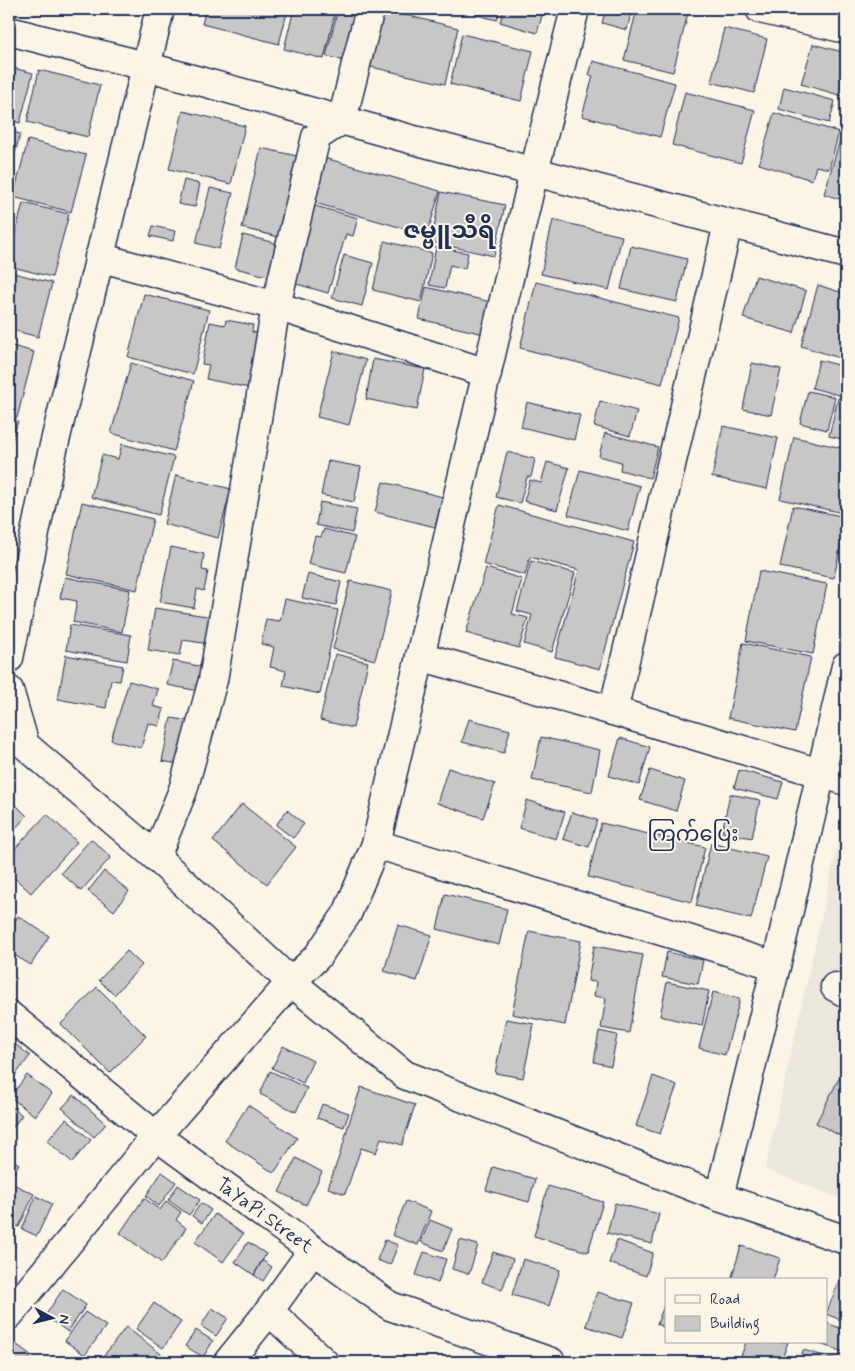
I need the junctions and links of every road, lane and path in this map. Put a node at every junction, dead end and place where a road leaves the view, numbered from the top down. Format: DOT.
graph roads {
  1 [pos="160,9"];
  2 [pos="370,9"];
  3 [pos="574,9"];
  4 [pos="769,10"];
  5 [pos="846,29"];
  6 [pos="9,31"];
  7 [pos="145,66"];
  8 [pos="342,120"];
  9 [pos="534,172"];
  10 [pos="728,224"];
  11 [pos="846,254"];
  12 [pos="99,257"];
  13 [pos="276,306"];
  14 [pos="487,373"];
  15 [pos="420,656"];
  16 [pos="9,658"];
  17 [pos="846,666"];
  18 [pos="9,690"];
  19 [pos="613,711"];
  20 [pos="834,777"];
  21 [pos="376,844"];
  22 [pos="156,857"];
  23 [pos="776,966"];
  24 [pos="291,982"];
  25 [pos="9,1015"];
  26 [pos="156,1136"];
  27 [pos="718,1197"];
  28 [pos="846,1240"];
  29 [pos="313,1250"];
  30 [pos="269,1311"];
  31 [pos="9,1315"];
  32 [pos="228,1362"];
  33 [pos="324,1362"];
  34 [pos="551,1362"];
  1 -- 7 [label="street"];
  2 -- 8 [label="street"];
  3 -- 9 [label="street"];
  4 -- 5 [label="street"];
  6 -- 7 [label="street"];
  7 -- 8 [label="street"];
  7 -- 12 [label="street"];
  8 -- 9 [label="street"];
  8 -- 13 [label="street"];
  9 -- 10 [label="street"];
  9 -- 14 [label="street"];
  10 -- 11 [label="street"];
  10 -- 19 [label="street"];
  12 -- 13 [label="street"];
  12 -- 16 [label="street"];
  13 -- 14 [label="street"];
  13 -- 22 [label="street"];
  14 -- 15 [label="street"];
  15 -- 19 [label="street"];
  15 -- 21 [label="street"];
  17 -- 20 [label="street"];
  18 -- 22 [label="street"];
  19 -- 20 [label="street"];
  20 -- 23 [label="street"];
  21 -- 23 [label="street"];
  21 -- 24 [label="street"];
  22 -- 24 [label="street"];
  23 -- 27 [label="street"];
  24 -- 26 [label="street"];
  24 -- 27 [label="street"];
  25 -- 26 [label="street, TaYaPi Street"];
  26 -- 29 [label="street, TaYaPi Street"];
  26 -- 31 [label="street"];
  27 -- 28 [label="street"];
  29 -- 30 [label="street"];
  29 -- 34 [label="street, TaYaPi Street"];
  30 -- 32 [label="street"];
  30 -- 33 [label="street"];
}
